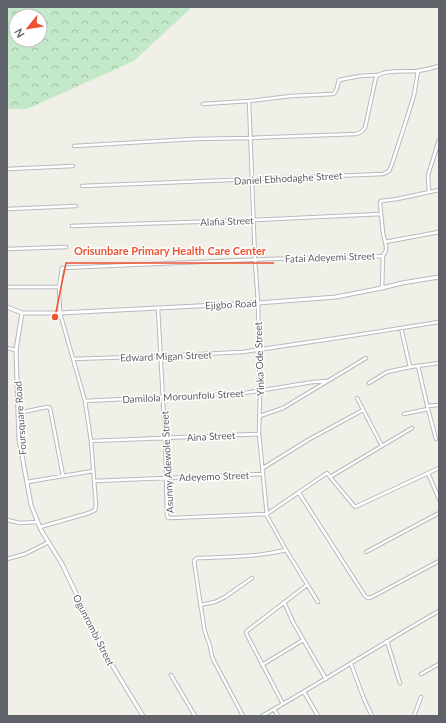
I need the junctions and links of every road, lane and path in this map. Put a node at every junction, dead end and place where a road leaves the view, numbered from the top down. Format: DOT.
graph roads {
  1 [pos="439,66"];
  2 [pos="418,71"];
  3 [pos="378,75"];
  4 [pos="249,101"];
  5 [pos="203,104"];
  6 [pos="250,138"];
  7 [pos="439,140"];
  8 [pos="74,146"];
  9 [pos="73,166"];
  10 [pos="7,169"];
  11 [pos="252,180"];
  12 [pos="82,186"];
  13 [pos="439,190"];
  14 [pos="429,192"];
  15 [pos="76,206"];
  16 [pos="7,209"];
  17 [pos="381,214"];
  18 [pos="253,220"];
  19 [pos="72,226"];
  20 [pos="439,232"];
  21 [pos="385,242"];
  22 [pos="66,247"];
  23 [pos="7,249"];
  24 [pos="383,256"];
  25 [pos="255,260"];
  26 [pos="439,277"];
  27 [pos="7,287"];
  28 [pos="59,287"];
  29 [pos="382,288"];
  30 [pos="258,303"];
  31 [pos="7,307"];
  32 [pos="158,308"];
  33 [pos="22,313"];
  34 [pos="60,313"];
  35 [pos="439,322"];
  36 [pos="401,328"];
  37 [pos="7,348"];
  38 [pos="16,350"];
  39 [pos="259,351"];
  40 [pos="161,356"];
  41 [pos="366,358"];
  42 [pos="73,359"];
  43 [pos="439,363"];
  44 [pos="418,366"];
  45 [pos="410,367"];
  46 [pos="327,381"];
  47 [pos="369,383"];
  48 [pos="260,391"];
  49 [pos="164,397"];
  50 [pos="357,398"];
  51 [pos="85,401"];
  52 [pos="439,405"];
  53 [pos="428,407"];
  54 [pos="363,410"];
  55 [pos="18,413"];
  56 [pos="404,414"];
  57 [pos="260,416"];
  58 [pos="412,428"];
  59 [pos="259,434"];
  60 [pos="165,438"];
  61 [pos="436,439"];
  62 [pos="91,441"];
  63 [pos="382,446"];
  64 [pos="263,468"];
  65 [pos="439,468"];
  66 [pos="93,471"];
  67 [pos="428,473"];
  68 [pos="263,474"];
  69 [pos="63,476"];
  70 [pos="330,477"];
  71 [pos="167,478"];
  72 [pos="94,481"];
  73 [pos="27,482"];
  74 [pos="299,493"];
  75 [pos="439,499"];
  76 [pos="439,513"];
  77 [pos="267,514"];
  78 [pos="7,520"];
  79 [pos="38,522"];
  80 [pos="40,528"];
  81 [pos="49,542"];
  82 [pos="286,550"];
  83 [pos="366,552"];
  84 [pos="7,559"];
  85 [pos="439,561"];
  86 [pos="252,578"];
  87 [pos="307,585"];
  88 [pos="284,602"];
  89 [pos="318,602"];
  90 [pos="200,605"];
  91 [pos="439,611"];
  92 [pos="303,640"];
  93 [pos="387,641"];
  94 [pos="351,664"];
  95 [pos="439,664"];
  96 [pos="262,665"];
  97 [pos="421,674"];
  98 [pos="171,675"];
  99 [pos="326,679"];
  100 [pos="400,683"];
  101 [pos="304,692"];
  102 [pos="421,697"];
  103 [pos="283,704"];
  104 [pos="274,709"];
  105 [pos="142,716"];
  106 [pos="195,716"];
  107 [pos="242,716"];
  108 [pos="262,716"];
  109 [pos="278,716"];
  110 [pos="318,716"];
  111 [pos="372,716"];
  112 [pos="414,716"];
  1 -- 2 [label="street"];
  2 -- 3 [label="street"];
  2 -- 11 [label="street, Daniel Ebhodaghe Street"];
  3 -- 4 [label="street"];
  3 -- 6 [label="street"];
  4 -- 5 [label="street"];
  4 -- 6 [label="street, Yinka Ode Street"];
  6 -- 8 [label="street"];
  6 -- 11 [label="street, Yinka Ode Street"];
  7 -- 14 [label="street"];
  9 -- 10 [label="street"];
  11 -- 12 [label="street, Daniel Ebhodaghe Street"];
  11 -- 18 [label="street, Yinka Ode Street"];
  13 -- 14 [label="street"];
  14 -- 17 [label="street"];
  15 -- 16 [label="street"];
  17 -- 18 [label="street, Alafia Street"];
  17 -- 21 [label="street, Fatai Adeyemi Street"];
  18 -- 19 [label="street, Alafia Street"];
  18 -- 25 [label="street, Yinka Ode Street"];
  20 -- 21 [label="street"];
  21 -- 24 [label="street, Fatai Adeyemi Street"];
  22 -- 23 [label="street"];
  24 -- 25 [label="street, Fatai Adeyemi Street"];
  24 -- 29 [label="street"];
  25 -- 28 [label="street, Fatai Adeyemi Street"];
  25 -- 30 [label="street, Yinka Ode Street"];
  26 -- 29 [label="street, Ejigbo Road"];
  27 -- 28 [label="street"];
  28 -- 34 [label="street, Fatai Adeyemi Street"];
  29 -- 30 [label="street, Ejigbo Road"];
  30 -- 32 [label="street, Ejigbo Road"];
  30 -- 39 [label="street, Yinka Ode Street"];
  31 -- 33 [label="street"];
  32 -- 34 [label="street, Ejigbo Road"];
  32 -- 40 [label="street, Asunny Adewole Street"];
  33 -- 34 [label="street, Ejigbo Road"];
  33 -- 38 [label="street, Foursquare Road"];
  34 -- 42 [label="street, Fatai Adeyemi Street"];
  35 -- 36 [label="street, Edward Migan Street"];
  36 -- 39 [label="street, Edward Migan Street"];
  36 -- 45 [label="street"];
  37 -- 38 [label="street"];
  38 -- 55 [label="street, Foursquare Road"];
  39 -- 40 [label="street, Edward Migan Street"];
  39 -- 48 [label="street, Yinka Ode Street"];
  40 -- 42 [label="street, Edward Migan Street"];
  40 -- 49 [label="street, Asunny Adewole Street"];
  41 -- 46 [label="street"];
  42 -- 51 [label="street, Fatai Adeyemi Street"];
  43 -- 44 [label="street"];
  44 -- 45 [label="street"];
  44 -- 53 [label="street"];
  45 -- 47 [label="street"];
  46 -- 48 [label="street, Damilola Morounfolu Street"];
  46 -- 57 [label="street"];
  48 -- 49 [label="street, Damilola Morounfolu Street"];
  48 -- 57 [label="street, Yinka Ode Street"];
  49 -- 51 [label="street, Damilola Morounfolu Street"];
  49 -- 60 [label="street, Asunny Adewole Street"];
  50 -- 54 [label="street"];
  51 -- 62 [label="street, Fatai Adeyemi Street"];
  52 -- 53 [label="street"];
  53 -- 56 [label="street"];
  53 -- 61 [label="street"];
  54 -- 63 [label="street"];
  54 -- 64 [label="street"];
  55 -- 69 [label="street"];
  55 -- 73 [label="street, Foursquare Road"];
  57 -- 59 [label="street, Yinka Ode Street"];
  58 -- 63 [label="street"];
  59 -- 60 [label="street, Aina Street"];
  59 -- 64 [label="street, Yinka Ode Street"];
  60 -- 62 [label="street, Aina Street"];
  60 -- 71 [label="street, Asunny Adewole Street"];
  62 -- 66 [label="street, Fatai Adeyemi Street"];
  63 -- 70 [label="street"];
  64 -- 68 [label="street, Yinka Ode Street"];
  65 -- 67 [label="street"];
  66 -- 69 [label="street"];
  66 -- 72 [label="street, Fatai Adeyemi Street"];
  67 -- 70 [label="street"];
  67 -- 75 [label="street"];
  68 -- 71 [label="street, Adeyemo Street"];
  68 -- 77 [label="street, Yinka Ode Street"];
  69 -- 73 [label="street"];
  70 -- 74 [label="street"];
  71 -- 72 [label="street, Adeyemo Street"];
  71 -- 77 [label="street, Asunny Adewole Street"];
  72 -- 80 [label="street, Fatai Adeyemi Street"];
  73 -- 79 [label="street, Foursquare Road"];
  74 -- 77 [label="street"];
  74 -- 85 [label="street"];
  76 -- 83 [label="street"];
  77 -- 82 [label="street, Yinka Ode Street"];
  78 -- 79 [label="street"];
  79 -- 80 [label="street, Foursquare Road"];
  80 -- 81 [label="street, Foursquare Road"];
  81 -- 84 [label="street"];
  81 -- 105 [label="street, Ogunrombi Street"];
  82 -- 87 [label="street, Yinka Ode Street"];
  82 -- 90 [label="street"];
  86 -- 90 [label="street"];
  87 -- 88 [label="street"];
  87 -- 89 [label="street, Yinka Ode Street"];
  88 -- 92 [label="street"];
  88 -- 96 [label="street"];
  90 -- 107 [label="street"];
  91 -- 93 [label="street"];
  92 -- 96 [label="street"];
  92 -- 99 [label="street"];
  93 -- 94 [label="street"];
  93 -- 100 [label="street"];
  94 -- 99 [label="street"];
  94 -- 111 [label="street"];
  95 -- 97 [label="street"];
  96 -- 103 [label="street"];
  98 -- 106 [label="street"];
  99 -- 101 [label="street"];
  101 -- 103 [label="street"];
  101 -- 110 [label="street"];
  102 -- 112 [label="street"];
  103 -- 104 [label="street"];
  104 -- 108 [label="street"];
  104 -- 109 [label="street"];
}
